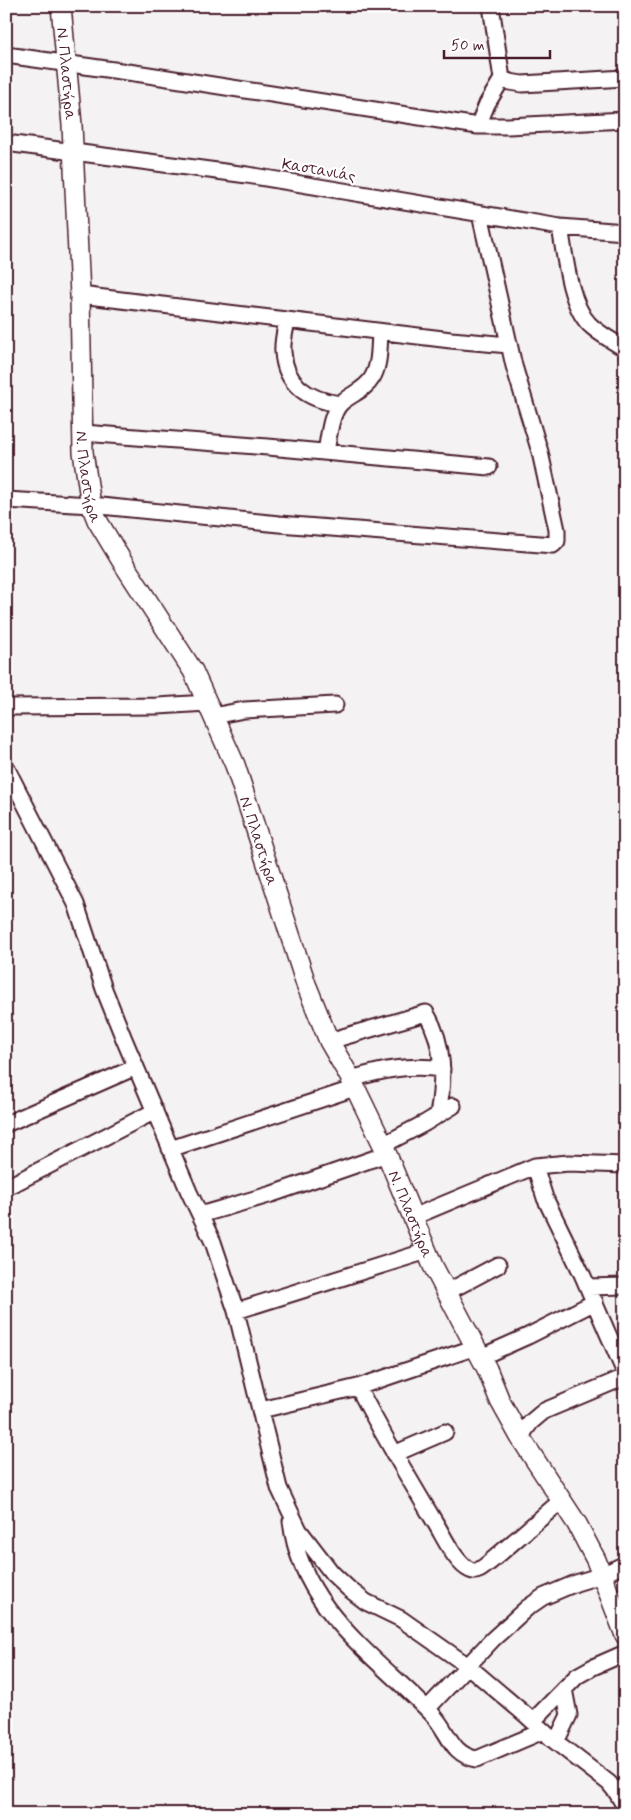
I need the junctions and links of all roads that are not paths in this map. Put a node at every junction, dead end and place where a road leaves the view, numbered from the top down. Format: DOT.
graph roads {
  1 [pos="61,6"];
  2 [pos="491,6"];
  3 [pos="6,54"];
  4 [pos="67,64"];
  5 [pos="625,78"];
  6 [pos="502,79"];
  7 [pos="625,120"];
  8 [pos="478,126"];
  9 [pos="6,143"];
  10 [pos="74,152"];
  11 [pos="480,214"];
  12 [pos="560,227"];
  13 [pos="625,232"];
  14 [pos="80,295"];
  15 [pos="287,321"];
  16 [pos="380,332"];
  17 [pos="509,344"];
  18 [pos="625,349"];
  19 [pos="340,404"];
  20 [pos="83,432"];
  21 [pos="326,452"];
  22 [pos="489,467"];
  23 [pos="6,500"];
  24 [pos="91,505"];
  25 [pos="335,705"];
  26 [pos="6,707"];
  27 [pos="210,709"];
  28 [pos="6,767"];
  29 [pos="329,1041"];
  30 [pos="136,1067"];
  31 [pos="442,1069"];
  32 [pos="353,1084"];
  33 [pos="453,1106"];
  34 [pos="155,1111"];
  35 [pos="438,1115"];
  36 [pos="6,1124"];
  37 [pos="170,1149"];
  38 [pos="385,1149"];
  39 [pos="625,1165"];
  40 [pos="534,1166"];
  41 [pos="9,1186"];
  42 [pos="200,1215"];
  43 [pos="413,1217"];
  44 [pos="427,1251"];
  45 [pos="498,1265"];
  46 [pos="625,1286"];
  47 [pos="588,1287"];
  48 [pos="447,1292"];
  49 [pos="595,1302"];
  50 [pos="236,1311"];
  51 [pos="478,1352"];
  52 [pos="625,1375"];
  53 [pos="358,1387"];
  54 [pos="261,1410"];
  55 [pos="446,1432"];
  56 [pos="520,1437"];
  57 [pos="394,1454"];
  58 [pos="562,1500"];
  59 [pos="291,1515"];
  60 [pos="625,1564"];
  61 [pos="602,1575"];
  62 [pos="625,1635"];
  63 [pos="625,1653"];
  64 [pos="468,1666"];
  65 [pos="564,1689"];
  66 [pos="427,1709"];
  67 [pos="538,1726"];
  68 [pos="556,1742"];
  69 [pos="621,1793"];
  70 [pos="625,1807"];
  1 -- 4 [label="street, Ν. Πλαστήρα"];
  2 -- 6 [label="street"];
  3 -- 4 [label="street"];
  4 -- 8 [label="street"];
  4 -- 10 [label="street, Ν. Πλαστήρα"];
  5 -- 6 [label="street"];
  6 -- 8 [label="street"];
  7 -- 8 [label="street"];
  9 -- 10 [label="street, Καστανιάς"];
  10 -- 11 [label="street, Καστανιάς"];
  10 -- 14 [label="street, Ν. Πλαστήρα"];
  11 -- 12 [label="street, Καστανιάς"];
  11 -- 17 [label="street"];
  12 -- 13 [label="street, Καστανιάς"];
  12 -- 18 [label="street"];
  14 -- 15 [label="street"];
  14 -- 20 [label="street, Ν. Πλαστήρα"];
  15 -- 16 [label="street"];
  15 -- 19 [label="street"];
  16 -- 17 [label="street"];
  16 -- 19 [label="street"];
  17 -- 24 [label="street"];
  19 -- 21 [label="street"];
  20 -- 21 [label="street"];
  20 -- 24 [label="street, Ν. Πλαστήρα"];
  21 -- 22 [label="street"];
  23 -- 24 [label="street"];
  24 -- 27 [label="street, Ν. Πλαστήρα"];
  25 -- 27 [label="street"];
  26 -- 27 [label="street"];
  27 -- 29 [label="street, Ν. Πλαστήρα"];
  28 -- 30 [label="street"];
  29 -- 31 [label="street"];
  29 -- 32 [label="street, Ν. Πλαστήρα"];
  30 -- 34 [label="street"];
  30 -- 36 [label="street"];
  31 -- 32 [label="street"];
  31 -- 35 [label="street"];
  32 -- 37 [label="street"];
  32 -- 38 [label="street, Ν. Πλαστήρα"];
  33 -- 35 [label="street"];
  34 -- 37 [label="street"];
  34 -- 41 [label="street"];
  35 -- 38 [label="street"];
  37 -- 42 [label="street"];
  38 -- 42 [label="street"];
  38 -- 43 [label="street, Ν. Πλαστήρα"];
  39 -- 40 [label="street"];
  40 -- 43 [label="street"];
  40 -- 47 [label="street"];
  42 -- 50 [label="street"];
  43 -- 44 [label="street, Ν. Πλαστήρα"];
  44 -- 48 [label="street, Ν. Πλαστήρα"];
  44 -- 50 [label="street"];
  45 -- 48 [label="street"];
  46 -- 47 [label="street"];
  47 -- 49 [label="street"];
  48 -- 51 [label="street, Ν. Πλαστήρα"];
  49 -- 51 [label="street"];
  49 -- 52 [label="street"];
  50 -- 54 [label="street"];
  51 -- 53 [label="street"];
  51 -- 56 [label="street, Ν. Πλαστήρα"];
  52 -- 56 [label="street"];
  53 -- 54 [label="street"];
  53 -- 57 [label="street"];
  54 -- 59 [label="street"];
  55 -- 57 [label="street"];
  56 -- 58 [label="street, Ν. Πλαστήρα"];
  57 -- 58 [label="street"];
  58 -- 61 [label="street, Ν. Πλαστήρα"];
  59 -- 64 [label="street"];
  59 -- 66 [label="street"];
  60 -- 61 [label="street"];
  61 -- 62 [label="street, Ν. Πλαστήρα"];
  61 -- 64 [label="street"];
  63 -- 65 [label="street"];
  64 -- 66 [label="street"];
  64 -- 67 [label="street"];
  65 -- 67 [label="street"];
  65 -- 68 [label="street"];
  66 -- 67 [label="street"];
  67 -- 68 [label="street"];
  68 -- 69 [label="street"];
  69 -- 70 [label="street"];
}
